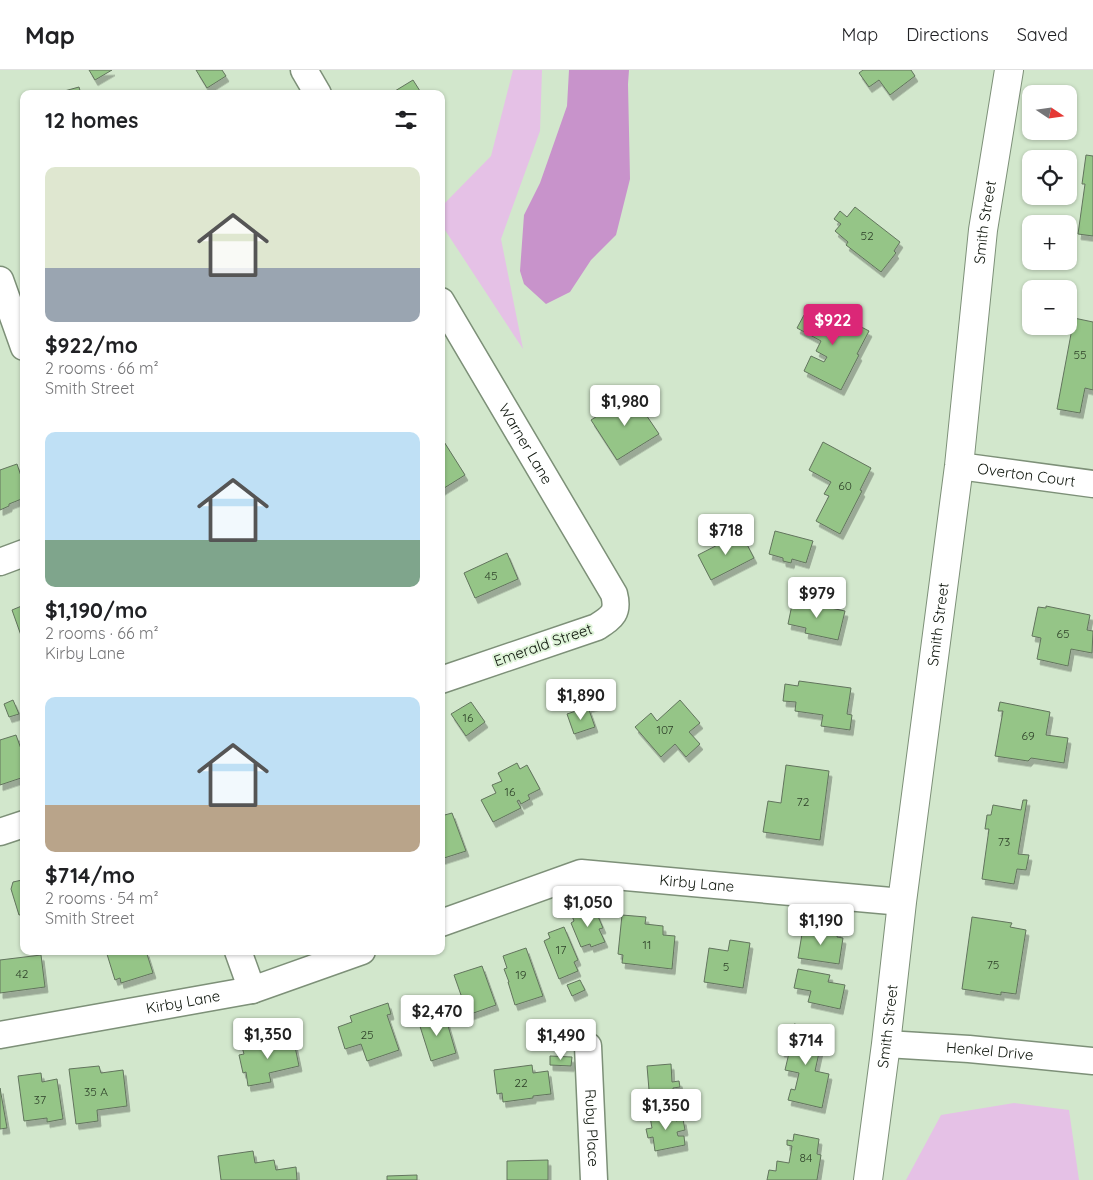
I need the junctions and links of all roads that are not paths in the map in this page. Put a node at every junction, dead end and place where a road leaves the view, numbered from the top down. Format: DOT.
graph roads {
  1 [pos="304,70"];
  2 [pos="1009,70"];
  3 [pos="316,90"];
  4 [pos="0,280"];
  5 [pos="445,308"];
  6 [pos="20,336"];
  7 [pos="959,466"];
  8 [pos="1093,484"];
  9 [pos="20,554"];
  10 [pos="0,562"];
  11 [pos="610,587"];
  12 [pos="445,679"];
  13 [pos="20,825"];
  14 [pos="0,832"];
  15 [pos="902,902"];
  16 [pos="445,922"];
  17 [pos="239,955"];
  18 [pos="351,955"];
  19 [pos="252,990"];
  20 [pos="0,1035"];
  21 [pos="886,1044"];
  22 [pos="588,1046"];
  23 [pos="1093,1061"];
  24 [pos="594,1180"];
  25 [pos="868,1180"];
  1 -- 3 [label="street"];
  2 -- 7 [label="street, Smith Street"];
  4 -- 6 [label="street"];
  5 -- 11 [label="street, Warner Lane"];
  7 -- 8 [label="street, Overton Court"];
  7 -- 15 [label="street, Smith Street"];
  9 -- 10 [label="street"];
  11 -- 12 [label="street, Emerald Street"];
  13 -- 14 [label="street"];
  15 -- 16 [label="street, Kirby Lane"];
  15 -- 21 [label="street, Smith Street"];
  17 -- 19 [label="street"];
  18 -- 19 [label="street, Kirby Lane"];
  19 -- 20 [label="street, Kirby Lane"];
  21 -- 23 [label="street, Henkel Drive"];
  21 -- 25 [label="street, Smith Street"];
  22 -- 24 [label="street, Ruby Place"];
}
